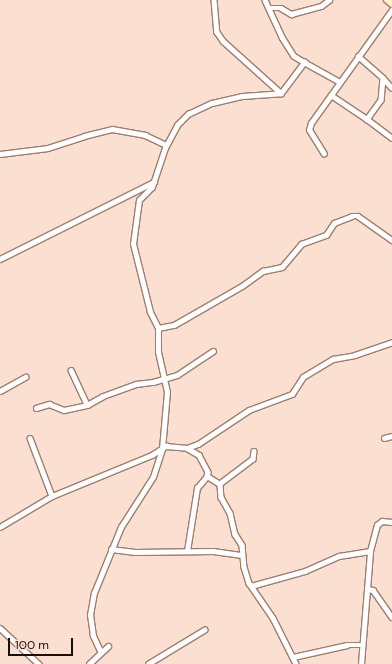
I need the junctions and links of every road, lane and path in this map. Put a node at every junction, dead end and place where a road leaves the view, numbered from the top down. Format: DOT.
graph roads {
  1 [pos="214,0"];
  2 [pos="265,0"];
  3 [pos="329,0"];
  4 [pos="387,0"];
  5 [pos="392,4"];
  6 [pos="269,8"];
  7 [pos="392,10"];
  8 [pos="358,56"];
  9 [pos="304,62"];
  10 [pos="383,78"];
  11 [pos="340,82"];
  12 [pos="392,88"];
  13 [pos="281,92"];
  14 [pos="331,95"];
  15 [pos="367,120"];
  16 [pos="392,138"];
  17 [pos="166,145"];
  18 [pos="0,154"];
  19 [pos="324,154"];
  20 [pos="154,182"];
  21 [pos="392,240"];
  22 [pos="0,259"];
  23 [pos="158,328"];
  24 [pos="392,342"];
  25 [pos="214,352"];
  26 [pos="71,370"];
  27 [pos="25,377"];
  28 [pos="164,380"];
  29 [pos="0,391"];
  30 [pos="87,405"];
  31 [pos="36,408"];
  32 [pos="392,436"];
  33 [pos="30,438"];
  34 [pos="384,438"];
  35 [pos="187,448"];
  36 [pos="162,449"];
  37 [pos="254,451"];
  38 [pos="207,476"];
  39 [pos="220,484"];
  40 [pos="52,496"];
  41 [pos="392,522"];
  42 [pos="0,527"];
  43 [pos="112,549"];
  44 [pos="187,551"];
  45 [pos="370,551"];
  46 [pos="242,555"];
  47 [pos="251,586"];
  48 [pos="367,589"];
  49 [pos="392,617"];
  50 [pos="0,628"];
  51 [pos="204,630"];
  52 [pos="108,646"];
  53 [pos="363,646"];
  54 [pos="100,651"];
  55 [pos="295,661"];
  56 [pos="39,664"];
  57 [pos="89,664"];
  58 [pos="148,664"];
  59 [pos="290,664"];
  60 [pos="361,664"];
  1 -- 13 [label="street"];
  2 -- 6 [label="street"];
  3 -- 6 [label="street"];
  4 -- 5 [label="main road"];
  6 -- 9 [label="street"];
  7 -- 8 [label="street"];
  8 -- 10 [label="street"];
  8 -- 11 [label="street"];
  9 -- 11 [label="street"];
  9 -- 13 [label="street"];
  10 -- 12 [label="street"];
  10 -- 15 [label="street"];
  11 -- 14 [label="street"];
  13 -- 17 [label="street"];
  14 -- 15 [label="street"];
  14 -- 19 [label="street"];
  15 -- 16 [label="street"];
  17 -- 18 [label="street"];
  17 -- 20 [label="street"];
  20 -- 22 [label="street"];
  20 -- 23 [label="street"];
  21 -- 23 [label="street"];
  23 -- 28 [label="street"];
  24 -- 35 [label="street"];
  25 -- 28 [label="street"];
  26 -- 30 [label="street"];
  27 -- 29 [label="street"];
  28 -- 30 [label="street"];
  28 -- 36 [label="street"];
  30 -- 31 [label="street"];
  32 -- 34 [label="street"];
  33 -- 40 [label="street"];
  35 -- 36 [label="street"];
  35 -- 38 [label="street"];
  36 -- 40 [label="street"];
  36 -- 43 [label="street"];
  37 -- 39 [label="street"];
  38 -- 39 [label="street"];
  38 -- 44 [label="street"];
  39 -- 46 [label="street"];
  40 -- 42 [label="street"];
  41 -- 45 [label="street"];
  43 -- 44 [label="street"];
  43 -- 54 [label="street"];
  44 -- 46 [label="street"];
  45 -- 47 [label="street"];
  45 -- 48 [label="street"];
  46 -- 47 [label="street"];
  47 -- 55 [label="street"];
  48 -- 49 [label="street"];
  48 -- 53 [label="street"];
  50 -- 56 [label="street"];
  51 -- 58 [label="street"];
  52 -- 54 [label="street"];
  53 -- 55 [label="street"];
  53 -- 60 [label="street"];
  54 -- 57 [label="street"];
  55 -- 59 [label="street"];
}
